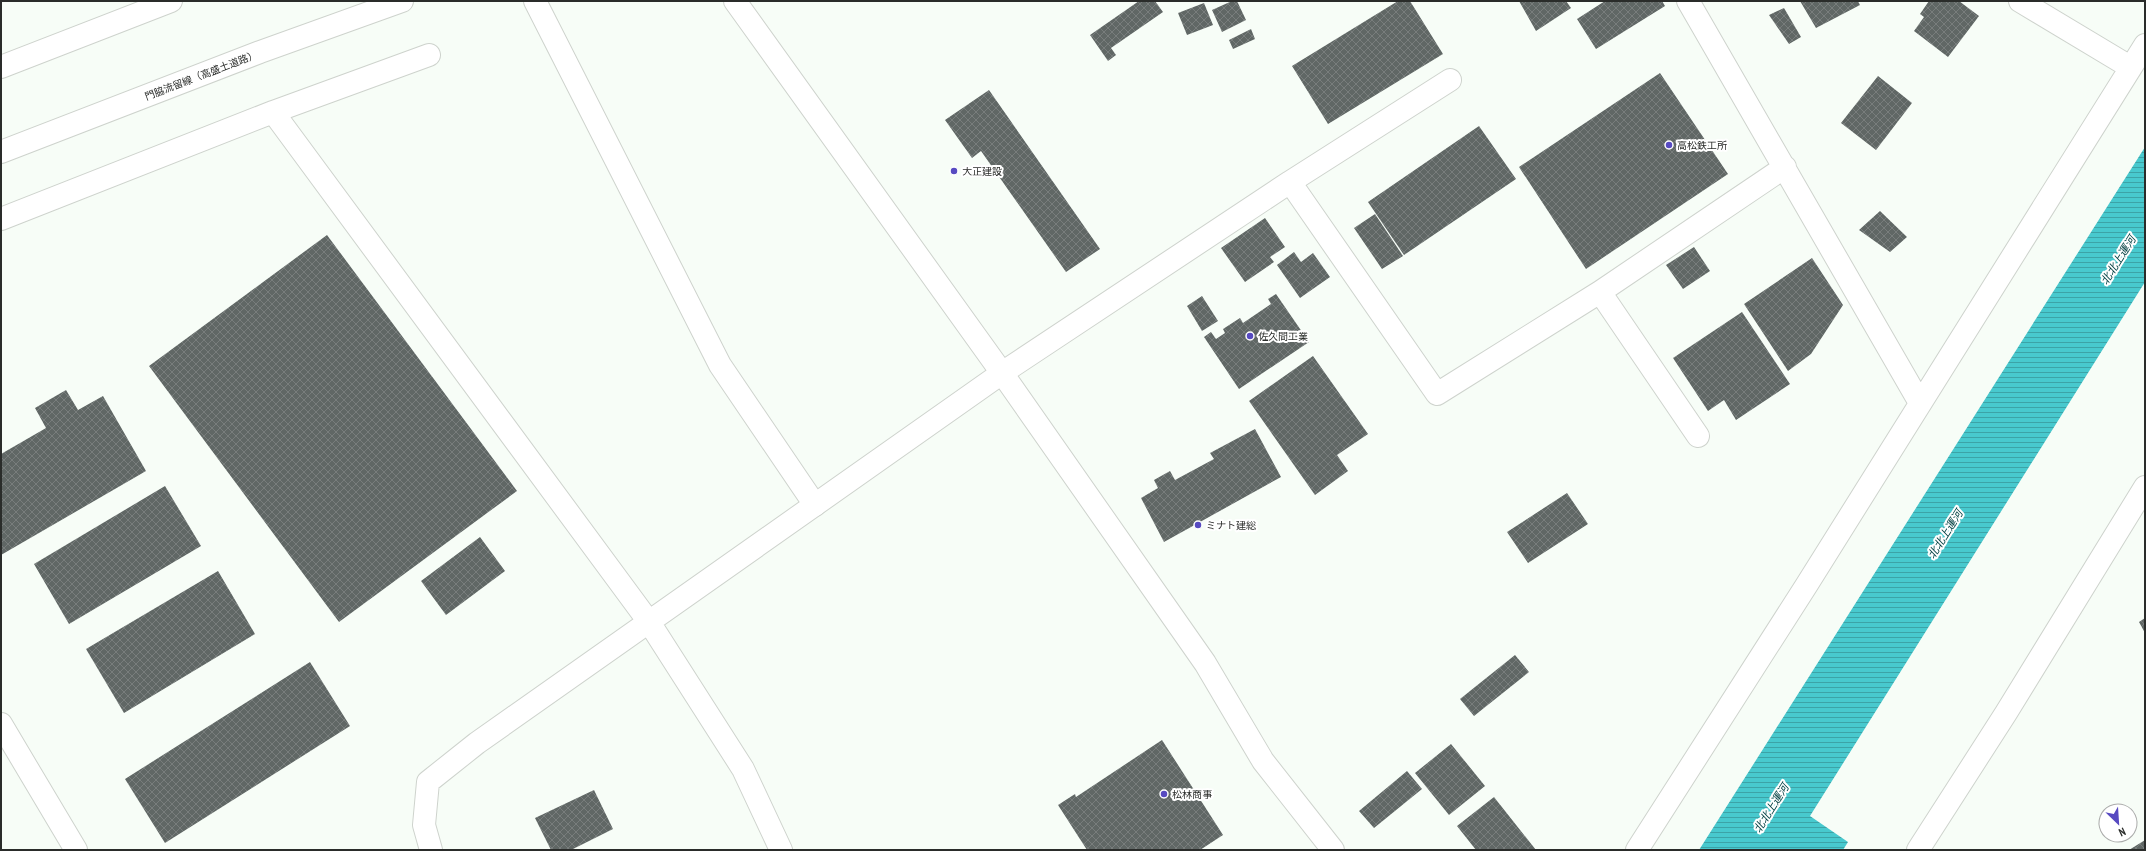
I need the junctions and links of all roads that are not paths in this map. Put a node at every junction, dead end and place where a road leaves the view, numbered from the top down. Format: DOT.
graph roads {
  1 [pos="171,1"];
  2 [pos="402,1"];
  3 [pos="535,1"];
  4 [pos="735,1"];
  5 [pos="1688,1"];
  6 [pos="2020,1"];
  7 [pos="2145,45"];
  8 [pos="429,55"];
  9 [pos="1,67"];
  10 [pos="2130,67"];
  11 [pos="1450,80"];
  12 [pos="273,112"];
  13 [pos="1,152"];
  14 [pos="1785,167"];
  15 [pos="1290,182"];
  16 [pos="1,219"];
  17 [pos="1600,292"];
  18 [pos="1002,373"];
  19 [pos="1920,403"];
  20 [pos="1698,436"];
  21 [pos="2145,487"];
  22 [pos="815,505"];
  23 [pos="649,622"];
  24 [pos="1,724"];
  25 [pos="76,850"];
  26 [pos="431,850"];
  27 [pos="781,850"];
  28 [pos="1333,850"];
  29 [pos="1637,850"];
  30 [pos="1918,850"];
  1 -- 9 [label="street"];
  2 -- 13 [label="street, 門脇流留線（高盛土道路）"];
  3 -- 22 [label="street"];
  4 -- 18 [label="street"];
  5 -- 14 [label="street"];
  6 -- 10 [label="street"];
  7 -- 10 [label="street"];
  8 -- 12 [label="street"];
  10 -- 19 [label="street"];
  11 -- 15 [label="street"];
  12 -- 16 [label="street"];
  12 -- 23 [label="street"];
  14 -- 17 [label="street"];
  14 -- 19 [label="street"];
  15 -- 17 [label="street"];
  15 -- 18 [label="street"];
  17 -- 20 [label="street"];
  18 -- 22 [label="street"];
  18 -- 28 [label="street"];
  19 -- 29 [label="street"];
  21 -- 30 [label="street"];
  22 -- 23 [label="street"];
  23 -- 26 [label="street"];
  23 -- 27 [label="street"];
  24 -- 25 [label="street"];
}
